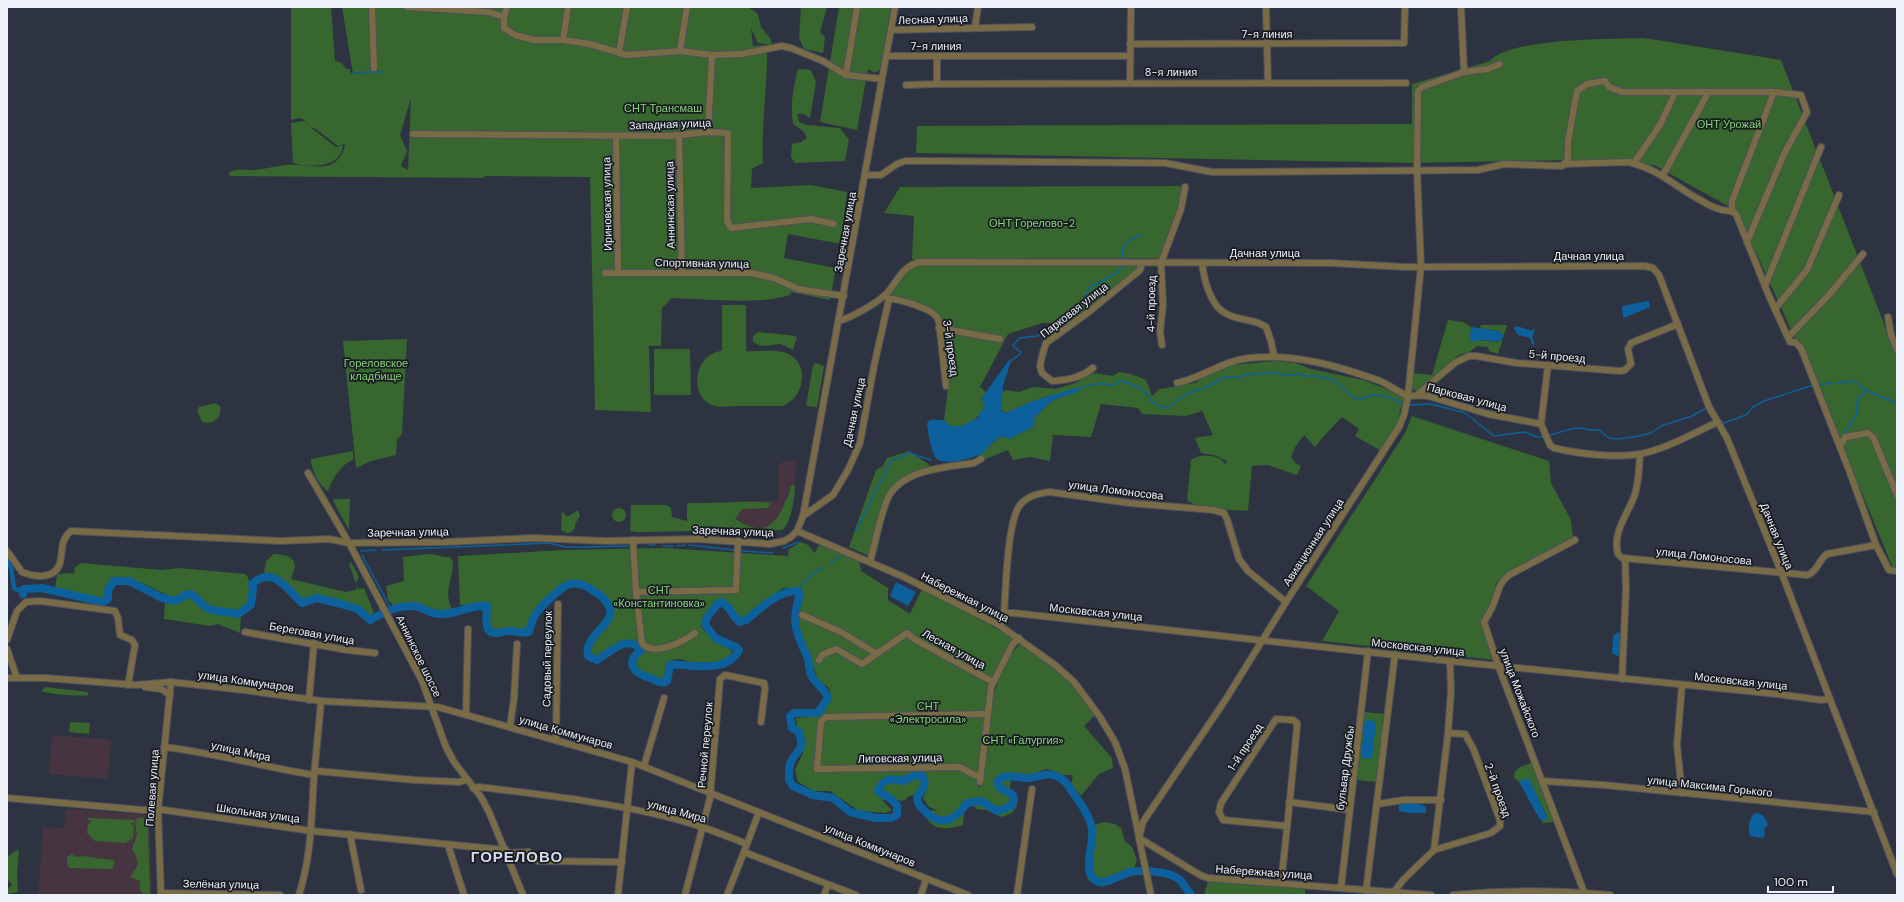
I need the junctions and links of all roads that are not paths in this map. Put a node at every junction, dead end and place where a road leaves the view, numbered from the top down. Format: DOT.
graph roads {
  1 [pos="372,7"];
  2 [pos="407,7"];
  3 [pos="507,7"];
  4 [pos="568,7"];
  5 [pos="627,7"];
  6 [pos="687,7"];
  7 [pos="857,7"];
  8 [pos="895,7"];
  9 [pos="978,7"];
  10 [pos="1131,7"];
  11 [pos="1266,7"];
  12 [pos="1405,7"];
  13 [pos="1461,7"];
  14 [pos="504,17"];
  15 [pos="1032,27"];
  16 [pos="975,28"];
  17 [pos="891,30"];
  18 [pos="563,40"];
  19 [pos="1130,44"];
  20 [pos="1267,44"];
  21 [pos="680,51"];
  22 [pos="619,53"];
  23 [pos="712,56"];
  24 [pos="886,56"];
  25 [pos="937,56"];
  26 [pos="1130,56"];
  27 [pos="1500,64"];
  28 [pos="374,68"];
  29 [pos="1464,72"];
  30 [pos="846,75"];
  31 [pos="882,79"];
  32 [pos="1130,82"];
  33 [pos="1268,83"];
  34 [pos="1406,83"];
  35 [pos="936,84"];
  36 [pos="906,85"];
  37 [pos="1774,92"];
  38 [pos="1675,93"];
  39 [pos="1708,94"];
  40 [pos="708,132"];
  41 [pos="413,134"];
  42 [pos="616,136"];
  43 [pos="679,136"];
  44 [pos="1820,147"];
  45 [pos="1634,163"];
  46 [pos="1564,164"];
  47 [pos="1417,170"];
  48 [pos="865,174"];
  49 [pos="1664,175"];
  50 [pos="1184,188"];
  51 [pos="1839,195"];
  52 [pos="1732,211"];
  53 [pos="834,224"];
  54 [pos="1747,242"];
  55 [pos="1864,254"];
  56 [pos="1142,263"];
  57 [pos="1161,263"];
  58 [pos="1202,263"];
  59 [pos="1421,266"];
  60 [pos="618,272"];
  61 [pos="605,273"];
  62 [pos="682,273"];
  63 [pos="1765,286"];
  64 [pos="844,296"];
  65 [pos="887,297"];
  66 [pos="1775,309"];
  67 [pos="1888,317"];
  68 [pos="839,321"];
  69 [pos="1678,324"];
  70 [pos="939,328"];
  71 [pos="1789,336"];
  72 [pos="1000,339"];
  73 [pos="1162,345"];
  74 [pos="1897,350"];
  75 [pos="1274,356"];
  76 [pos="1548,365"];
  77 [pos="1093,368"];
  78 [pos="1178,383"];
  79 [pos="946,386"];
  80 [pos="1418,394"];
  81 [pos="1408,396"];
  82 [pos="1718,422"];
  83 [pos="1541,424"];
  84 [pos="1840,446"];
  85 [pos="1640,454"];
  86 [pos="981,459"];
  87 [pos="308,473"];
  88 [pos="1897,495"];
  89 [pos="803,516"];
  90 [pos="797,531"];
  91 [pos="633,540"];
  92 [pos="1575,540"];
  93 [pos="738,541"];
  94 [pos="348,543"];
  95 [pos="1876,545"];
  96 [pos="7,551"];
  97 [pos="1625,558"];
  98 [pos="870,562"];
  99 [pos="1897,571"];
  100 [pos="1782,574"];
  101 [pos="636,592"];
  102 [pos="1286,602"];
  103 [pos="558,604"];
  104 [pos="1004,613"];
  105 [pos="802,615"];
  106 [pos="999,624"];
  107 [pos="468,629"];
  108 [pos="245,632"];
  109 [pos="695,633"];
  110 [pos="1019,638"];
  111 [pos="1263,639"];
  112 [pos="7,640"];
  113 [pos="314,643"];
  114 [pos="517,644"];
  115 [pos="7,649"];
  116 [pos="1368,651"];
  117 [pos="375,653"];
  118 [pos="877,654"];
  119 [pos="1395,654"];
  120 [pos="819,660"];
  121 [pos="1450,661"];
  122 [pos="1498,665"];
  123 [pos="7,678"];
  124 [pos="17,678"];
  125 [pos="1622,679"];
  126 [pos="171,682"];
  127 [pos="993,682"];
  128 [pos="128,685"];
  129 [pos="136,685"];
  130 [pos="1682,685"];
  131 [pos="170,695"];
  132 [pos="664,698"];
  133 [pos="1830,699"];
  134 [pos="308,700"];
  135 [pos="321,701"];
  136 [pos="432,706"];
  137 [pos="466,714"];
  138 [pos="987,714"];
  139 [pos="761,722"];
  140 [pos="510,726"];
  141 [pos="1448,733"];
  142 [pos="556,739"];
  143 [pos="164,747"];
  144 [pos="632,762"];
  145 [pos="644,766"];
  146 [pos="315,773"];
  147 [pos="466,780"];
  148 [pos="1543,781"];
  149 [pos="473,788"];
  150 [pos="1032,789"];
  151 [pos="710,792"];
  152 [pos="1682,793"];
  153 [pos="7,798"];
  154 [pos="1441,800"];
  155 [pos="1289,802"];
  156 [pos="1377,804"];
  157 [pos="627,808"];
  158 [pos="158,810"];
  159 [pos="1350,810"];
  160 [pos="760,812"];
  161 [pos="1874,812"];
  162 [pos="702,826"];
  163 [pos="1287,826"];
  164 [pos="312,831"];
  165 [pos="350,834"];
  166 [pos="1140,838"];
  167 [pos="747,844"];
  168 [pos="448,845"];
  169 [pos="1434,850"];
  170 [pos="506,852"];
  171 [pos="744,852"];
  172 [pos="622,862"];
  173 [pos="1897,874"];
  174 [pos="926,878"];
  175 [pos="1281,883"];
  176 [pos="828,885"];
  177 [pos="1341,888"];
  178 [pos="361,890"];
  179 [pos="1366,891"];
  180 [pos="1394,892"];
  181 [pos="1584,892"];
  182 [pos="161,894"];
  183 [pos="280,895"];
  184 [pos="299,895"];
  185 [pos="464,895"];
  186 [pos="523,895"];
  187 [pos="618,895"];
  188 [pos="685,895"];
  189 [pos="727,895"];
  190 [pos="824,895"];
  191 [pos="856,895"];
  192 [pos="920,895"];
  193 [pos="968,895"];
  194 [pos="1017,895"];
  195 [pos="1151,895"];
  196 [pos="1431,895"];
  197 [pos="1453,895"];
  198 [pos="1610,895"];
  1 -- 28 [label="street"];
  2 -- 14 [label="street"];
  3 -- 14 [label="street"];
  4 -- 18 [label="street"];
  5 -- 22 [label="street"];
  6 -- 21 [label="street"];
  7 -- 30 [label="street"];
  8 -- 17 [label="street, Заречная улица"];
  9 -- 16 [label="street"];
  10 -- 19 [label="street"];
  11 -- 20 [label="street"];
  12 -- 20 [label="street, 7-я линия"];
  13 -- 29 [label="street"];
  14 -- 18 [label="street"];
  15 -- 16 [label="street, Лесная улица"];
  16 -- 17 [label="street, Лесная улица"];
  17 -- 24 [label="street, Заречная улица"];
  18 -- 22 [label="street"];
  19 -- 20 [label="street, 7-я линия"];
  19 -- 26 [label="street"];
  20 -- 33 [label="street"];
  21 -- 22 [label="street"];
  21 -- 23 [label="street"];
  23 -- 30 [label="street"];
  23 -- 40 [label="street"];
  24 -- 25 [label="street, 7-я линия"];
  24 -- 31 [label="street, Заречная улица"];
  25 -- 26 [label="street, 7-я линия"];
  25 -- 35 [label="street"];
  26 -- 32 [label="street"];
  27 -- 29 [label="street"];
  29 -- 47 [label="street, Авиационная улица"];
  30 -- 31 [label="street"];
  31 -- 48 [label="street, Заречная улица"];
  32 -- 33 [label="street, 8-я линия"];
  32 -- 35 [label="street, 8-я линия"];
  33 -- 34 [label="street, 8-я линия"];
  35 -- 36 [label="street, 8-я линия"];
  37 -- 39 [label="street"];
  37 -- 52 [label="street"];
  37 -- 54 [label="street"];
  38 -- 39 [label="street"];
  38 -- 45 [label="street"];
  38 -- 46 [label="street"];
  39 -- 49 [label="street"];
  40 -- 43 [label="street, Западная улица"];
  40 -- 53 [label="street, Западная улица"];
  41 -- 42 [label="street, Западная улица"];
  42 -- 43 [label="street, Западная улица"];
  42 -- 60 [label="street, Ириновская улица"];
  43 -- 62 [label="street, Аннинская улица"];
  44 -- 63 [label="street"];
  45 -- 46 [label="street"];
  45 -- 49 [label="street"];
  46 -- 47 [label="street"];
  47 -- 48 [label="street"];
  47 -- 59 [label="street, Авиационная улица"];
  48 -- 64 [label="street, Заречная улица"];
  49 -- 52 [label="street"];
  50 -- 57 [label="street"];
  51 -- 66 [label="street"];
  52 -- 54 [label="street"];
  54 -- 63 [label="street"];
  55 -- 71 [label="street"];
  56 -- 57 [label="street, Дачная улица"];
  56 -- 65 [label="street, Дачная улица"];
  56 -- 77 [label="street, Парковая улица"];
  57 -- 58 [label="street, Дачная улица"];
  57 -- 73 [label="street, 4-й проезд"];
  58 -- 59 [label="street, Дачная улица"];
  58 -- 75 [label="street"];
  59 -- 69 [label="street, Дачная улица"];
  59 -- 81 [label="street, Авиационная улица"];
  60 -- 61 [label="street, Спортивная улица"];
  60 -- 62 [label="street, Спортивная улица"];
  62 -- 64 [label="street, Спортивная улица"];
  63 -- 66 [label="street"];
  64 -- 68 [label="street, Заречная улица"];
  65 -- 68 [label="street, Дачная улица"];
  65 -- 70 [label="street, 3-й проезд"];
  65 -- 89 [label="street, Дачная улица"];
  66 -- 71 [label="street"];
  67 -- 74 [label="street"];
  68 -- 89 [label="street, Заречная улица"];
  69 -- 76 [label="street, 5-й проезд"];
  69 -- 82 [label="street, Дачная улица"];
  70 -- 72 [label="street"];
  70 -- 79 [label="street, 3-й проезд"];
  71 -- 84 [label="street"];
  75 -- 78 [label="street"];
  75 -- 81 [label="street"];
  76 -- 80 [label="street, 5-й проезд"];
  76 -- 83 [label="street"];
  80 -- 81 [label="street, Парковая улица"];
  80 -- 83 [label="street, Парковая улица"];
  81 -- 102 [label="street, Авиационная улица"];
  82 -- 85 [label="street"];
  82 -- 100 [label="street, Дачная улица"];
  83 -- 85 [label="street"];
  84 -- 88 [label="street"];
  84 -- 95 [label="street"];
  85 -- 97 [label="street"];
  86 -- 98 [label="street"];
  87 -- 94 [label="street, Аннинское шоссе"];
  89 -- 90 [label="street, Заречная улица"];
  90 -- 93 [label="street, Заречная улица"];
  90 -- 98 [label="street, Набережная улица"];
  91 -- 93 [label="street, Заречная улица"];
  91 -- 94 [label="street, Заречная улица"];
  91 -- 101 [label="street"];
  92 -- 122 [label="street, улица Можайского"];
  93 -- 101 [label="street"];
  94 -- 96 [label="street, Заречная улица"];
  94 -- 136 [label="street, Аннинское шоссе"];
  95 -- 99 [label="street"];
  95 -- 100 [label="street, улица Ломоносова"];
  97 -- 100 [label="street, улица Ломоносова"];
  97 -- 125 [label="street"];
  98 -- 106 [label="street, Набережная улица"];
  100 -- 133 [label="street, Дачная улица"];
  101 -- 109 [label="street"];
  102 -- 104 [label="street, улица Ломоносова"];
  102 -- 111 [label="street, Авиационная улица"];
  103 -- 142 [label="street, Садовый переулок"];
  104 -- 106 [label="street, улица Ломоносова"];
  104 -- 111 [label="street, Московская улица"];
  105 -- 118 [label="street"];
  106 -- 110 [label="street, Набережная улица"];
  107 -- 137 [label="street"];
  108 -- 113 [label="street, Береговая улица"];
  110 -- 127 [label="street"];
  110 -- 166 [label="street, Набережная улица"];
  111 -- 116 [label="street, Московская улица"];
  111 -- 166 [label="street, Авиационная улица"];
  112 -- 128 [label="street"];
  113 -- 117 [label="street, Береговая улица"];
  113 -- 134 [label="street"];
  114 -- 140 [label="street"];
  115 -- 124 [label="street"];
  116 -- 119 [label="street, Московская улица"];
  116 -- 159 [label="street, бульвар Дружбы"];
  118 -- 120 [label="street"];
  118 -- 127 [label="street, Лесная улица"];
  119 -- 121 [label="street, Московская улица"];
  119 -- 156 [label="street"];
  121 -- 122 [label="street, Московская улица"];
  121 -- 141 [label="street"];
  122 -- 125 [label="street, Московская улица"];
  122 -- 148 [label="street, улица Можайского"];
  123 -- 124 [label="street, улица Коммунаров"];
  124 -- 128 [label="street, улица Коммунаров"];
  125 -- 130 [label="street, Московская улица"];
  126 -- 129 [label="street, улица Коммунаров"];
  126 -- 131 [label="street, Полевая улица"];
  126 -- 134 [label="street, улица Коммунаров"];
  127 -- 138 [label="street"];
  128 -- 129 [label="street, улица Коммунаров"];
  129 -- 131 [label="street, улица Коммунаров"];
  130 -- 133 [label="street, Московская улица"];
  130 -- 152 [label="street"];
  131 -- 143 [label="street, Полевая улица"];
  132 -- 145 [label="street"];
  133 -- 161 [label="street, Дачная улица"];
  134 -- 135 [label="street, улица Коммунаров"];
  135 -- 136 [label="street, улица Коммунаров"];
  135 -- 146 [label="street"];
  136 -- 137 [label="street, улица Коммунаров"];
  136 -- 147 [label="street, Аннинское шоссе"];
  137 -- 140 [label="street, улица Коммунаров"];
  138 -- 138 [label="street, Лиговская улица"];
  139 -- 151 [label="street, Речной переулок"];
  140 -- 142 [label="street, улица Коммунаров"];
  141 -- 154 [label="street"];
  141 -- 169 [label="street, 2-й проезд"];
  142 -- 144 [label="street, улица Коммунаров"];
  143 -- 146 [label="street, улица Мира"];
  143 -- 158 [label="street, Полевая улица"];
  144 -- 145 [label="street, улица Коммунаров"];
  144 -- 157 [label="street"];
  145 -- 151 [label="street, улица Коммунаров"];
  146 -- 147 [label="street, улица Мира"];
  146 -- 164 [label="street"];
  147 -- 149 [label="street, Аннинское шоссе"];
  148 -- 152 [label="street, улица Максима Горького"];
  148 -- 181 [label="street, улица Можайского"];
  149 -- 157 [label="street, улица Мира"];
  149 -- 170 [label="street, Аннинское шоссе"];
  150 -- 194 [label="street"];
  151 -- 160 [label="street, улица Коммунаров"];
  151 -- 162 [label="street, Речной переулок"];
  152 -- 161 [label="street, улица Максима Горького"];
  153 -- 158 [label="street, Школьная улица"];
  154 -- 156 [label="street"];
  154 -- 169 [label="street"];
  155 -- 159 [label="street"];
  155 -- 163 [label="street, 1-й проезд"];
  155 -- 163 [label="street, 1-й проезд"];
  156 -- 179 [label="street"];
  157 -- 162 [label="street, улица Мира"];
  157 -- 172 [label="street"];
  158 -- 164 [label="street, Школьная улица"];
  158 -- 182 [label="street, Полевая улица"];
  159 -- 177 [label="street, бульвар Дружбы"];
  160 -- 167 [label="street"];
  160 -- 174 [label="street, улица Коммунаров"];
  161 -- 173 [label="street, Дачная улица"];
  162 -- 167 [label="street, улица Мира"];
  162 -- 188 [label="street, Речной переулок"];
  163 -- 175 [label="street, 1-й проезд"];
  164 -- 165 [label="street, Школьная улица"];
  164 -- 184 [label="street"];
  165 -- 168 [label="street, Школьная улица"];
  165 -- 178 [label="street"];
  166 -- 175 [label="street, Набережная улица"];
  166 -- 195 [label="street, Авиационная улица"];
  167 -- 171 [label="street"];
  168 -- 170 [label="street, Школьная улица"];
  168 -- 185 [label="street"];
  169 -- 180 [label="street, 2-й проезд"];
  170 -- 172 [label="street, Школьная улица"];
  170 -- 186 [label="street, Аннинское шоссе"];
  171 -- 176 [label="street"];
  171 -- 189 [label="street"];
  172 -- 187 [label="street"];
  174 -- 192 [label="street"];
  174 -- 193 [label="street, улица Коммунаров"];
  175 -- 177 [label="street, Набережная улица"];
  176 -- 190 [label="street"];
  176 -- 191 [label="street"];
  177 -- 179 [label="street, Набережная улица"];
  179 -- 180 [label="street, Набережная улица"];
  180 -- 196 [label="street, Набережная улица"];
  181 -- 197 [label="street"];
  181 -- 198 [label="street"];
  182 -- 183 [label="street, Зелёная улица"];
}
